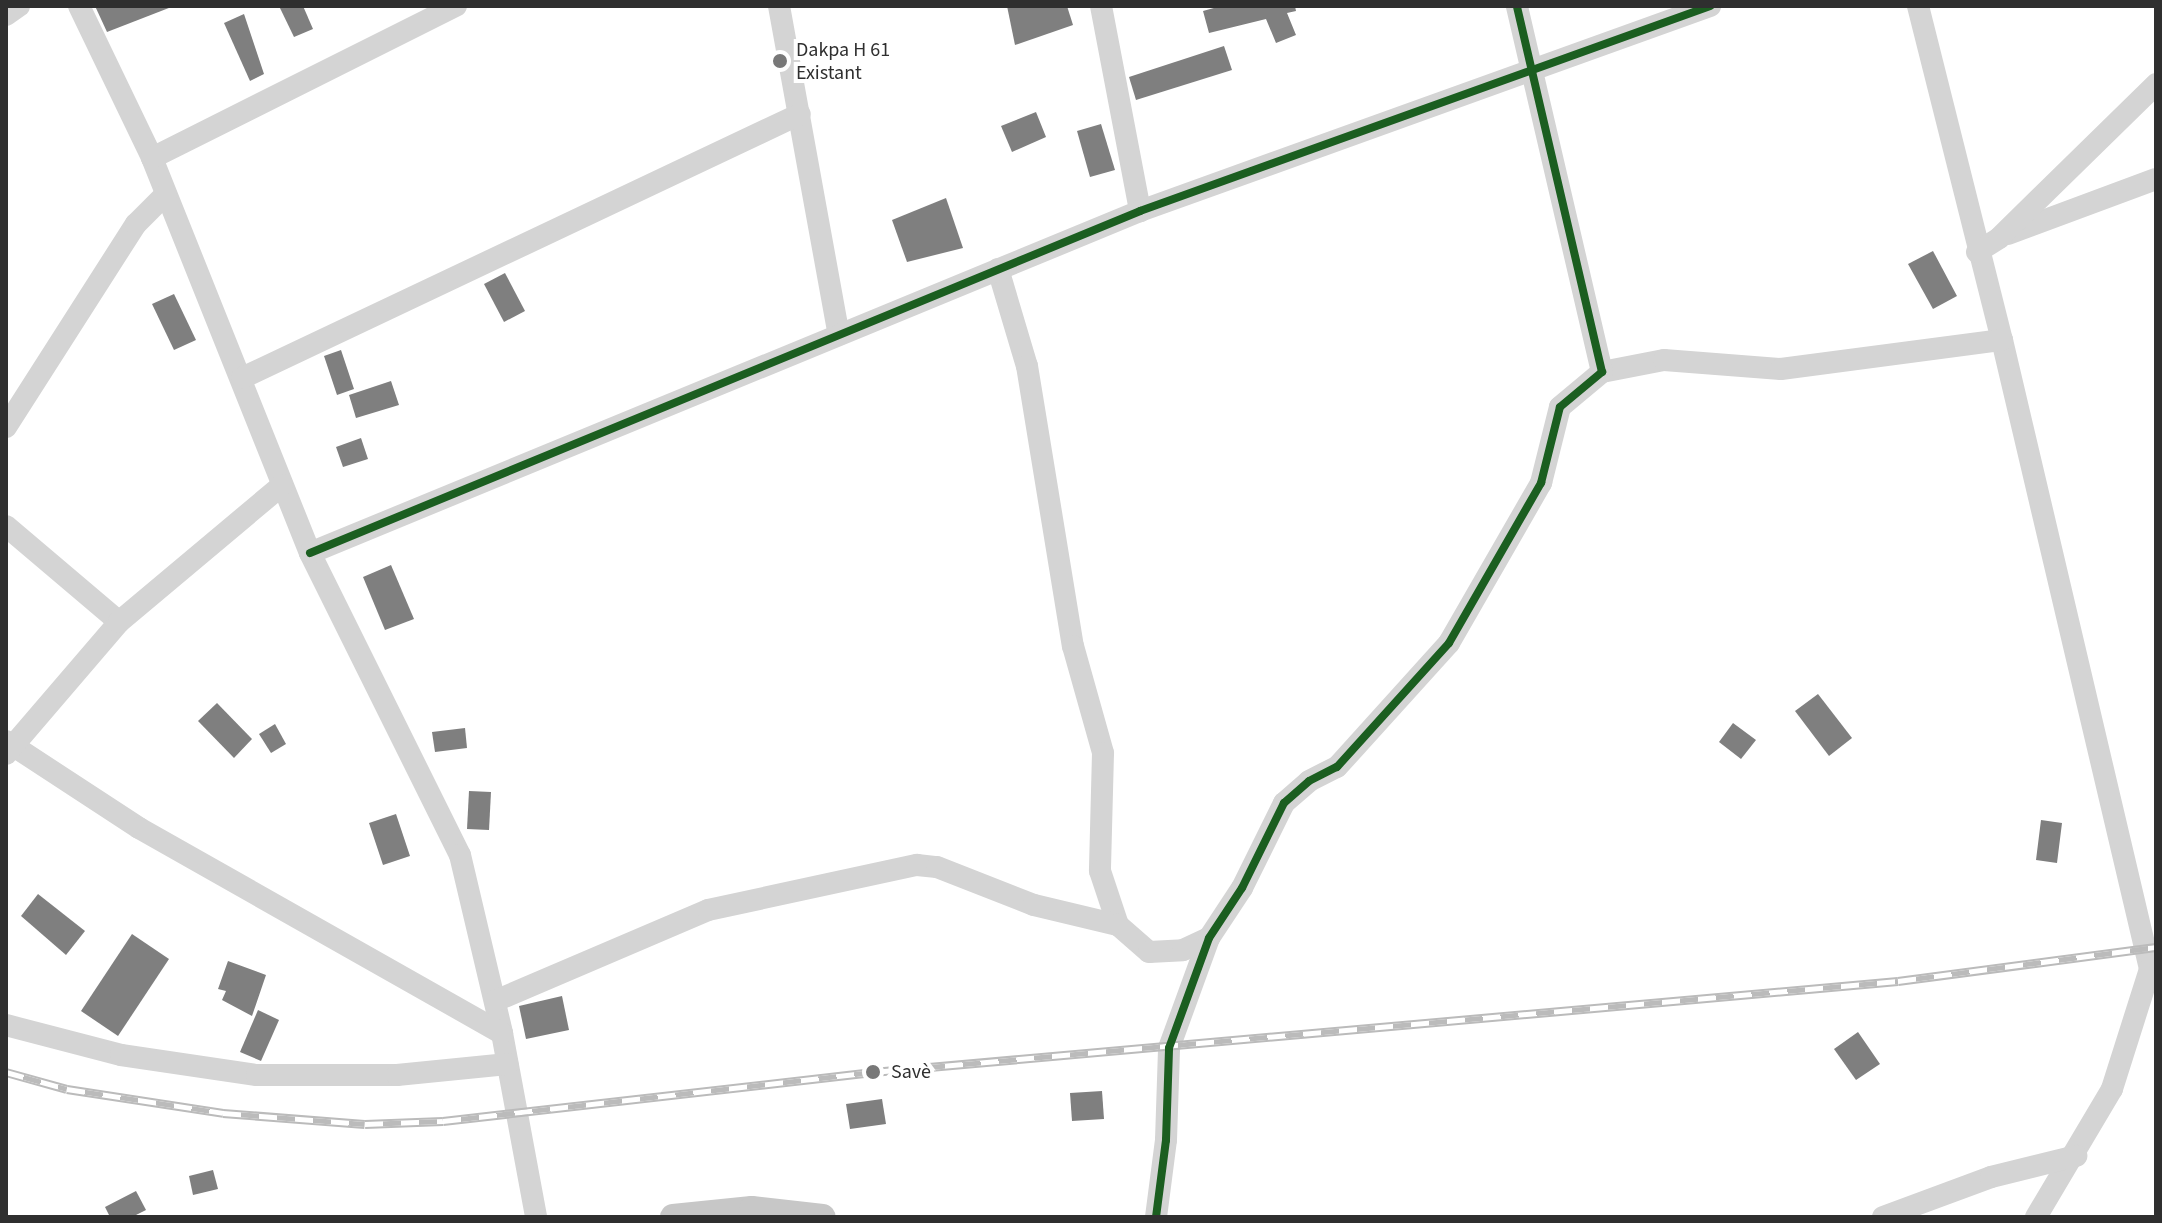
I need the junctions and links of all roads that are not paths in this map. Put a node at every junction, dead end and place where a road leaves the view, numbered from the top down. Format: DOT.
graph roads {
  1 [pos="19,6"];
  2 [pos="79,6"];
  3 [pos="456,6"];
  4 [pos="779,6"];
  5 [pos="1101,6"];
  6 [pos="1517,6"];
  7 [pos="1710,6"];
  8 [pos="1918,6"];
  9 [pos="6,15"];
  10 [pos="1529,70"];
  11 [pos="2156,84"];
  12 [pos="800,114"];
  13 [pos="152,158"];
  14 [pos="2156,179"];
  15 [pos="166,194"];
  16 [pos="1140,211"];
  17 [pos="1999,238"];
  18 [pos="1977,252"];
  19 [pos="998,269"];
  20 [pos="839,335"];
  21 [pos="2002,340"];
  22 [pos="1602,372"];
  23 [pos="242,378"];
  24 [pos="6,427"];
  25 [pos="282,485"];
  26 [pos="6,526"];
  27 [pos="310,553"];
  28 [pos="119,622"];
  29 [pos="8,747"];
  30 [pos="1118,925"];
  31 [pos="1209,938"];
  32 [pos="495,1001"];
  33 [pos="6,1025"];
  34 [pos="502,1033"];
  35 [pos="507,1064"];
  36 [pos="2076,1156"];
  37 [pos="536,1217"];
  38 [pos="673,1217"];
  39 [pos="823,1217"];
  40 [pos="1156,1217"];
  41 [pos="1883,1217"];
  42 [pos="2036,1217"];
  1 -- 9 [label="street"];
  2 -- 13 [label="street"];
  3 -- 13 [label="street"];
  4 -- 12 [label="street"];
  5 -- 16 [label="street"];
  6 -- 10 [label="street"];
  7 -- 10 [label="street"];
  8 -- 18 [label="street"];
  10 -- 16 [label="street"];
  10 -- 22 [label="street"];
  11 -- 17 [label="street"];
  12 -- 20 [label="street"];
  12 -- 23 [label="street"];
  13 -- 15 [label="street"];
  14 -- 17 [label="street"];
  15 -- 23 [label="street"];
  15 -- 24 [label="street"];
  16 -- 19 [label="street"];
  17 -- 18 [label="street"];
  18 -- 21 [label="street"];
  19 -- 20 [label="street"];
  19 -- 30 [label="street"];
  20 -- 27 [label="street"];
  21 -- 22 [label="street"];
  21 -- 36 [label="street"];
  22 -- 31 [label="street"];
  23 -- 25 [label="street"];
  25 -- 27 [label="street"];
  25 -- 28 [label="street"];
  26 -- 28 [label="street"];
  27 -- 32 [label="street"];
  28 -- 29 [label="street"];
  29 -- 34 [label="street"];
  30 -- 31 [label="street"];
  30 -- 32 [label="street"];
  31 -- 40 [label="street"];
  32 -- 34 [label="street"];
  33 -- 35 [label="street"];
  34 -- 35 [label="street"];
  35 -- 37 [label="street"];
  36 -- 41 [label="street"];
  36 -- 42 [label="street"];
  38 -- 39 [label="main road"];
}
